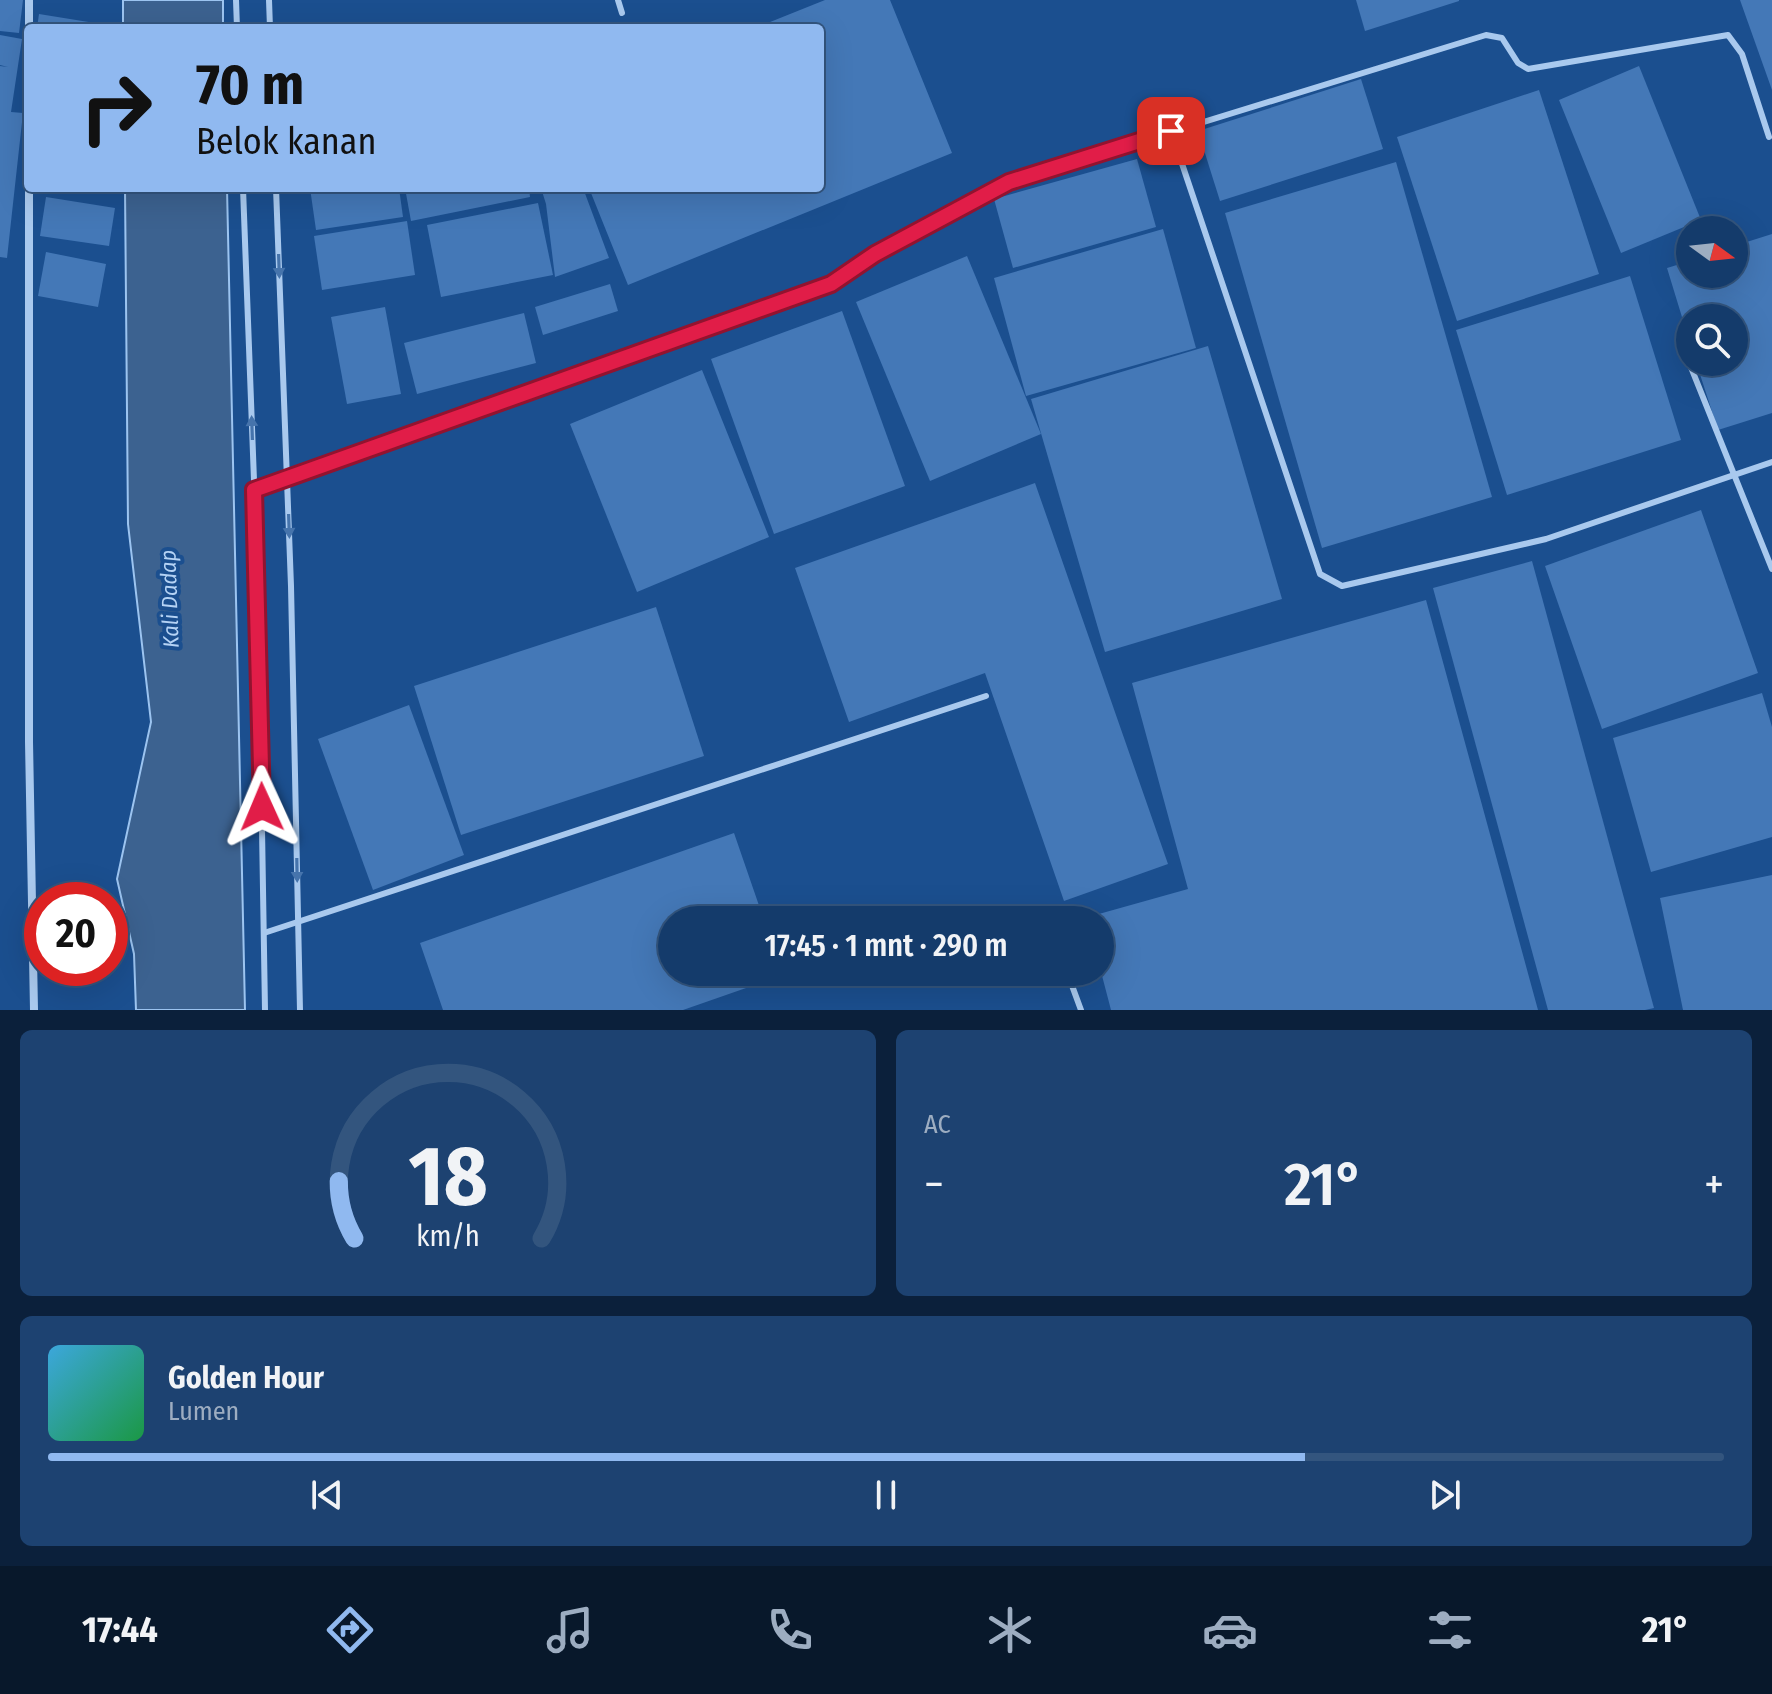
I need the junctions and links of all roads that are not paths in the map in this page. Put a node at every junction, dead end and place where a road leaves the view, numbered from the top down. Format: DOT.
graph roads {
  1 [pos="29,0"];
  2 [pos="236,0"];
  3 [pos="269,0"];
  4 [pos="618,0"];
  5 [pos="622,13"];
  6 [pos="29,24"];
  7 [pos="237,24"];
  8 [pos="270,24"];
  9 [pos="1171,131"];
  10 [pos="1769,137"];
  11 [pos="29,192"];
  12 [pos="243,192"];
  13 [pos="276,192"];
  14 [pos="1695,376"];
  15 [pos="1772,462"];
  16 [pos="1735,475"];
  17 [pos="287,477"];
  18 [pos="254,490"];
  19 [pos="1772,569"];
  20 [pos="986,696"];
  21 [pos="298,920"];
  22 [pos="264,933"];
  23 [pos="1072,986"];
  24 [pos="34,1010"];
  25 [pos="265,1010"];
  26 [pos="300,1010"];
  27 [pos="1081,1010"];
  1 -- 6 [label="street"];
  2 -- 7 [label="lane"];
  3 -- 8 [label="lane"];
  4 -- 5 [label="lane"];
  9 -- 10 [label="lane"];
  9 -- 16 [label="lane"];
  9 -- 17 [label="lane"];
  11 -- 24 [label="street"];
  18 -- 12 [label="lane, one-way"];
  13 -- 17 [label="lane, one-way"];
  14 -- 16 [label="lane"];
  15 -- 16 [label="lane"];
  16 -- 19 [label="lane"];
  17 -- 18 [label="lane"];
  17 -- 21 [label="lane, one-way"];
  18 -- 22 [label="lane"];
  20 -- 21 [label="lane"];
  21 -- 22 [label="lane"];
  21 -- 26 [label="lane"];
  22 -- 25 [label="lane"];
  23 -- 27 [label="lane"];
}
